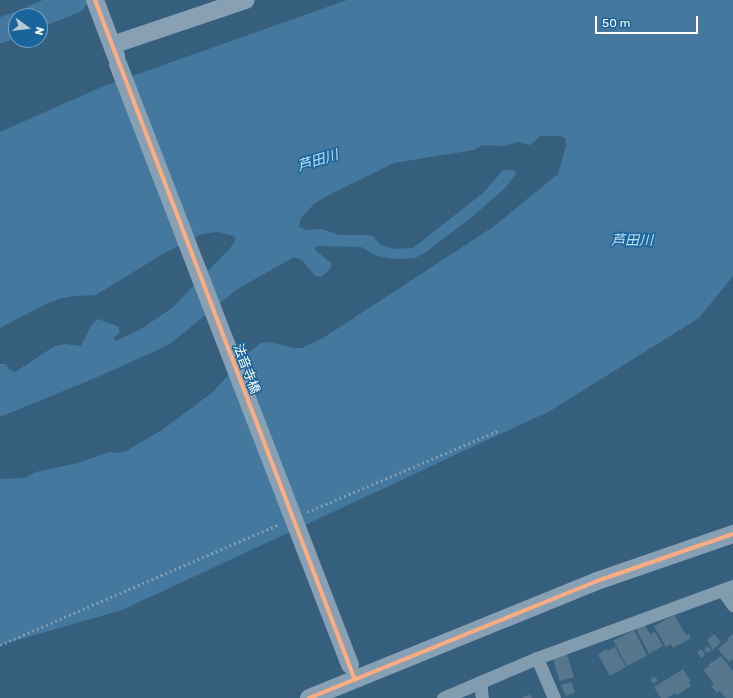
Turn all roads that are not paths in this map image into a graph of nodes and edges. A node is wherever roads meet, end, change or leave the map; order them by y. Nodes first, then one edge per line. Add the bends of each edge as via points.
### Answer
1 (95, 0) edge
2 (246, 0) edge
3 (111, 40) junction
4 (733, 534) edge
5 (728, 588) edge
6 (733, 605) edge
7 (537, 658) junction
8 (352, 672) junction
9 (480, 682) junction
10 (309, 698) edge
11 (443, 698) edge
12 (482, 698) edge
13 (554, 698) edge

1 - 3 street, 法音寺橋
2 - 3 street
3 - 8 street, 法音寺橋, bridge via 118,64
4 - 8 street via 597,581
5 - 6 street
5 - 7 street
7 - 9 street
7 - 13 street
8 - 10 street
9 - 11 street
9 - 12 street

